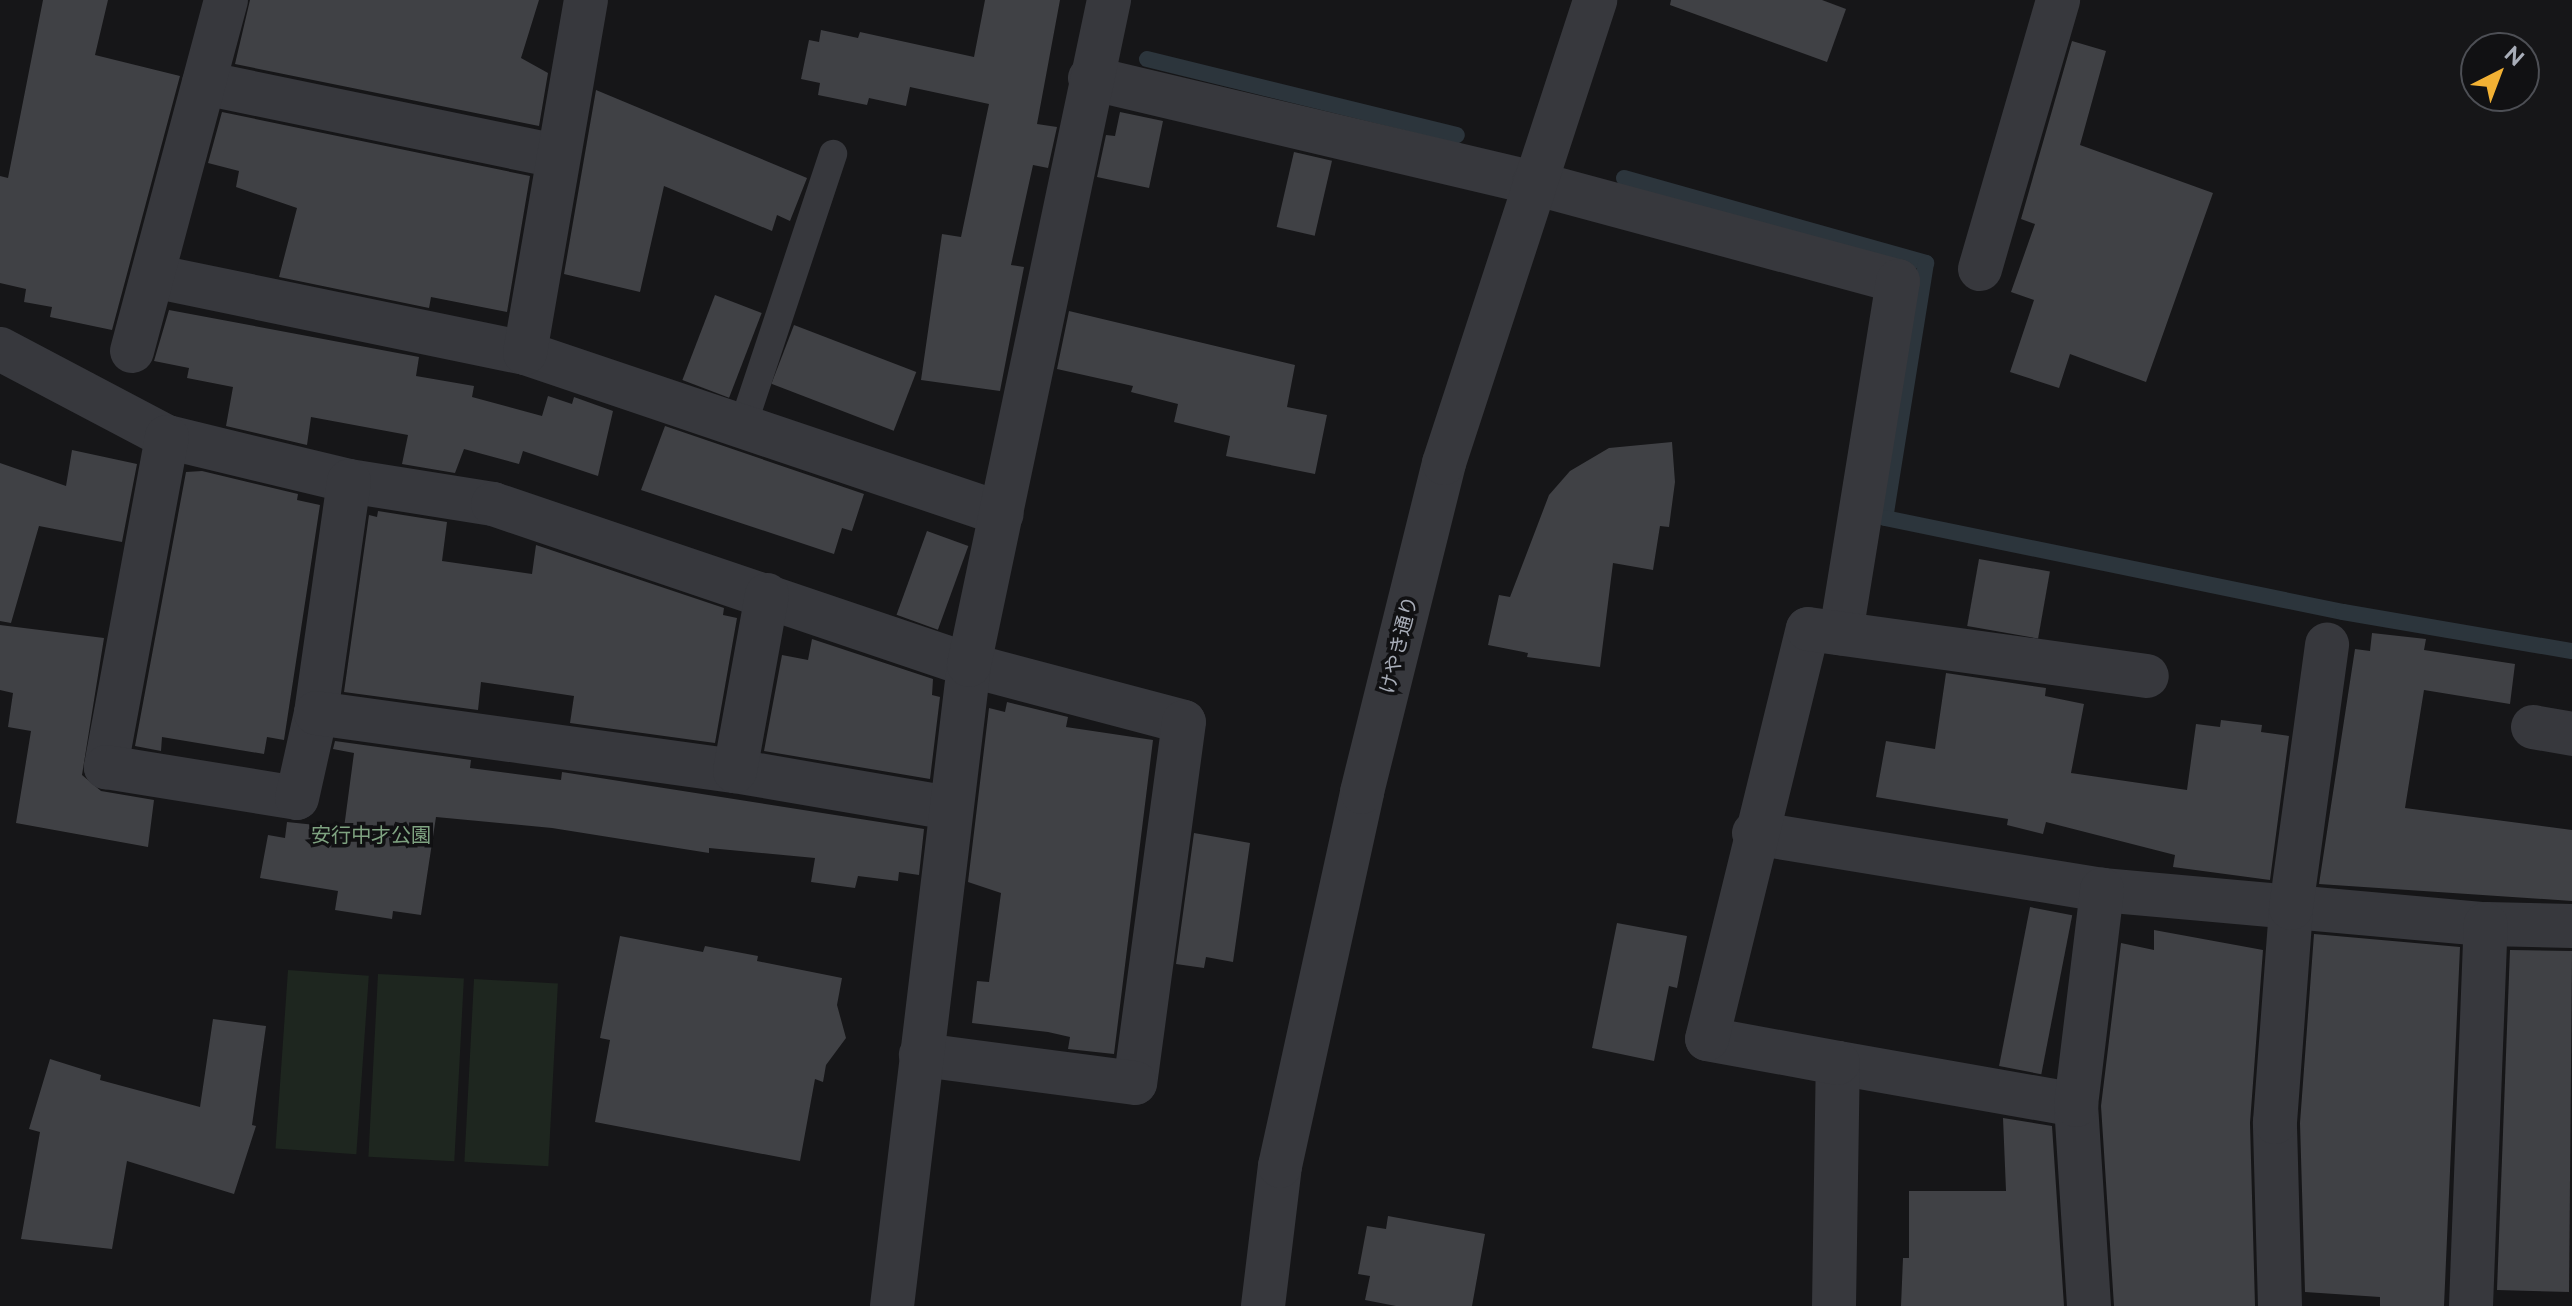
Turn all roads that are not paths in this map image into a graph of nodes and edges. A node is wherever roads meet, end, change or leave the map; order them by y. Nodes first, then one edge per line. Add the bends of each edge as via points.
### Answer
1 (226, 0) edge
2 (586, 0) edge
3 (1109, 0) edge
4 (1595, 0) edge
5 (2058, 0) edge
6 (1090, 78) junction
7 (204, 83) junction
8 (833, 154) dead end
9 (558, 156) junction
10 (1534, 183) junction
11 (1980, 269) dead end
12 (153, 276) junction
13 (0, 349) edge
14 (132, 351) dead end
15 (525, 353) junction
16 (742, 428) junction
17 (167, 437) junction
18 (349, 481) junction
19 (1002, 514) junction
20 (767, 595) junction
21 (1841, 633) junction
22 (2327, 644) dead end
23 (969, 665) junction
24 (2147, 676) dead end
25 (316, 713) junction
26 (735, 771) junction
27 (949, 808) junction
28 (1754, 833) junction
29 (2102, 890) junction
30 (2291, 908) junction
31 (2486, 924) junction
32 (2572, 926) edge
33 (921, 1055) junction
34 (1838, 1063) junction
35 (2076, 1105) junction
36 (892, 1306) edge
37 (1263, 1306) edge
38 (1834, 1306) edge
39 (2089, 1306) edge
40 (2280, 1306) edge
41 (2471, 1306) edge

1 - 7 street
2 - 9 street
3 - 6 street
4 - 10 street, けやき通り
5 - 11 street
6 - 10 street
6 - 19 street
7 - 9 street
7 - 12 street
8 - 16 lane
9 - 15 street
10 - 21 street via 1898,281
10 - 37 street, けやき通り via 1444,463 1362,792 1280,1166
12 - 14 street
12 - 15 street
13 - 17 street
15 - 16 street
16 - 19 street
17 - 18 street
17 - 25 street via 106,767 297,798
18 - 20 street via 493,504
18 - 25 street
19 - 23 street
20 - 23 street
20 - 26 street
21 - 24 street
21 - 28 street via 1808,629
22 - 30 street
23 - 27 street
23 - 33 street via 1184,722 1135,1083
25 - 26 street
26 - 27 street
27 - 33 street
28 - 29 street
28 - 34 street via 1707,1039
29 - 30 street
29 - 35 street
30 - 31 street
30 - 40 street via 2275,1122
31 - 32 street
31 - 41 street
33 - 36 street
34 - 35 street
34 - 38 street
35 - 39 street

